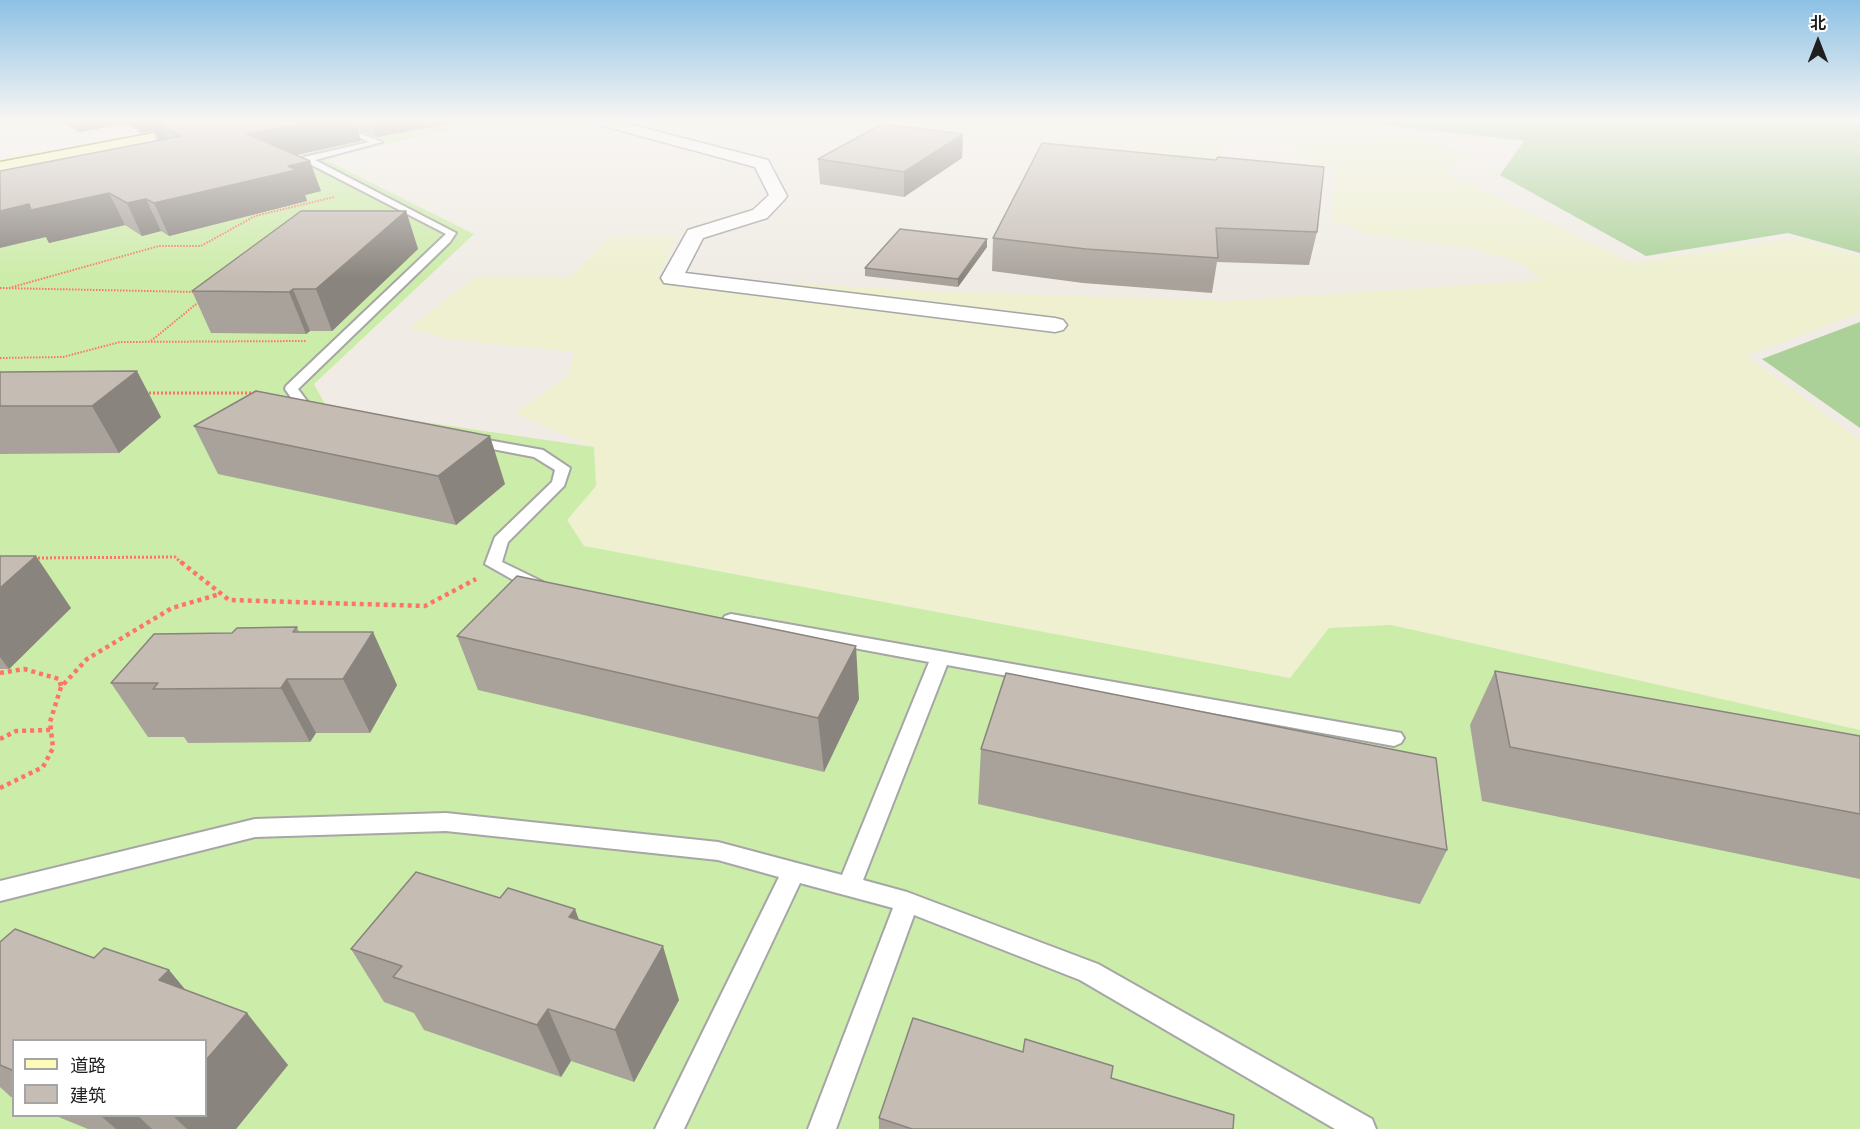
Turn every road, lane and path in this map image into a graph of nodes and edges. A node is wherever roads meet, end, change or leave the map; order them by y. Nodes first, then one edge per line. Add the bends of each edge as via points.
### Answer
1 (336, 174) edge
2 (767, 174) edge
3 (366, 189) junction
4 (0, 288) edge
5 (9, 288) junction
6 (199, 292) edge
7 (202, 300) dead end
8 (1055, 325) dead end
9 (342, 340) junction
10 (150, 342) junction
11 (0, 357) edge
12 (141, 393) dead end
13 (294, 393) junction
14 (331, 416) edge
15 (457, 439) edge
16 (23, 558) edge
17 (501, 568) junction
18 (557, 590) edge
19 (221, 594) junction
20 (719, 618) edge
21 (940, 658) junction
22 (0, 673) edge
23 (61, 687) junction
24 (50, 730) junction
25 (1394, 738) dead end
26 (0, 739) edge
27 (0, 788) edge
28 (794, 871) junction
29 (849, 886) junction
30 (0, 891) edge
31 (907, 902) junction
32 (669, 1129) edge
33 (822, 1129) edge
34 (1362, 1129) edge

1 - 3 lane
2 - 8 street via 778,196 760,214 695,234 672,278
3 - 5 path via 255,216 201,246 159,246
3 - 9 lane via 451,233
4 - 5 path
5 - 6 path
7 - 10 path
9 - 10 path
9 - 13 lane via 291,389
10 - 11 path via 120,342 63,357
12 - 13 path
13 - 14 lane via 308,412
15 - 17 lane via 538,453 563,468 559,483 501,540 493,564
16 - 19 path via 175,557
17 - 18 lane via 534,586
17 - 19 path via 425,606 230,600
19 - 23 path via 172,608 87,659
20 - 21 lane
21 - 25 lane
21 - 29 lane
22 - 23 path via 24,669 59,679
23 - 24 path
24 - 26 path via 16,731
24 - 27 path via 53,748 43,767
28 - 29 lane
28 - 30 lane via 718,851 446,822 255,828
28 - 32 lane
29 - 31 lane
31 - 33 lane
31 - 34 lane via 1089,972

